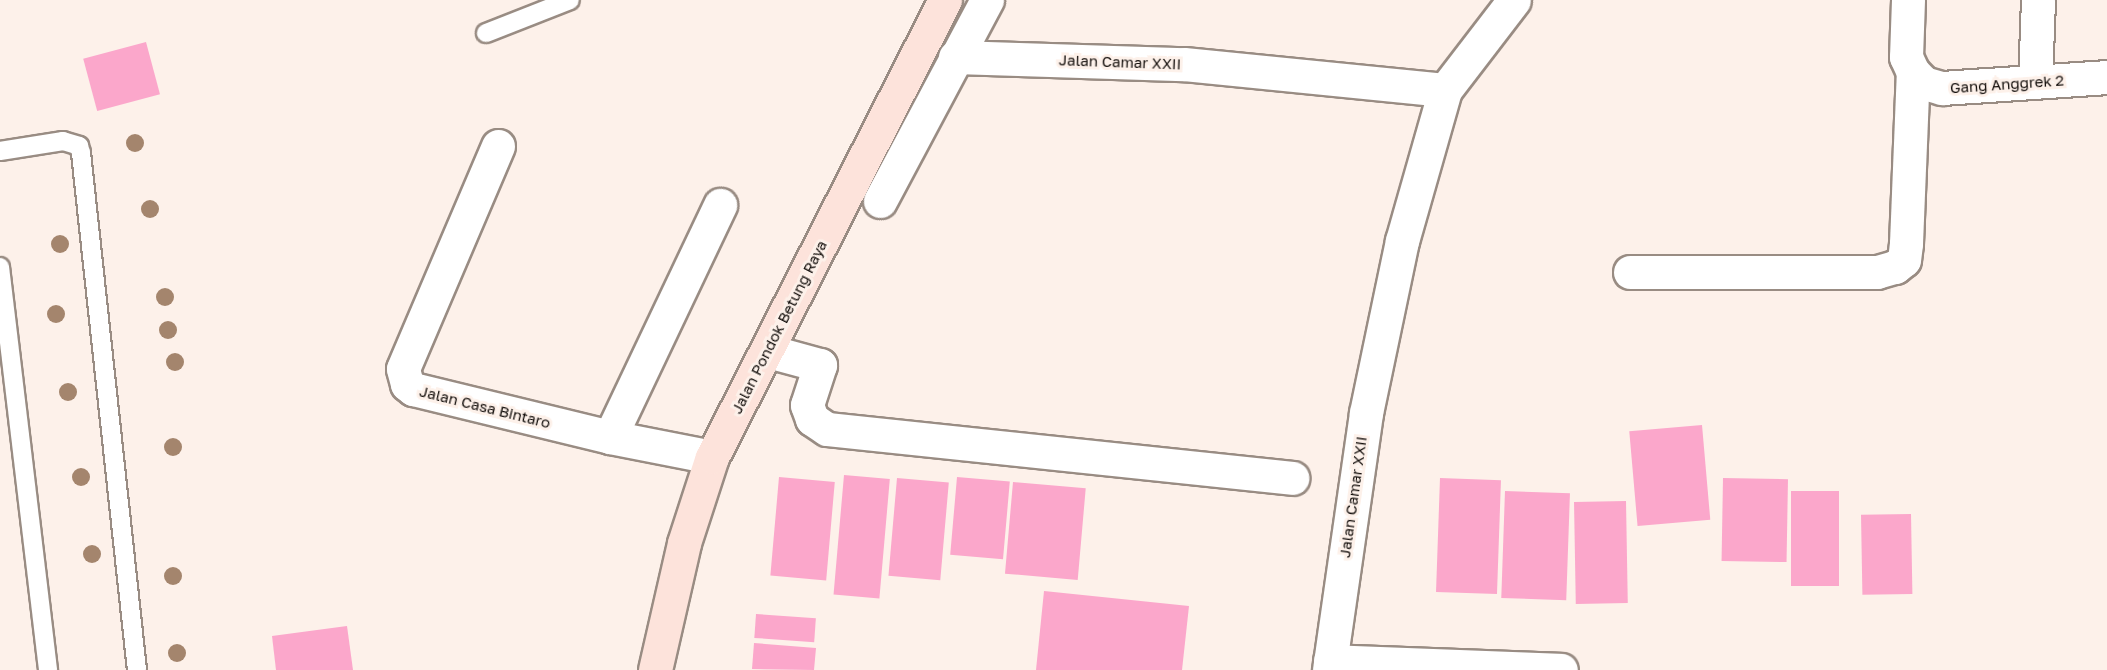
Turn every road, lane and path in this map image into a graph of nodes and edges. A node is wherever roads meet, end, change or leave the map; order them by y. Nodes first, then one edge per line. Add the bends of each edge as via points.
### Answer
1 (570, 0) edge
2 (945, 0) edge
3 (987, 0) edge
4 (1514, 0) edge
5 (1908, 0) edge
6 (2038, 0) edge
7 (486, 33) dead end
8 (955, 57) junction
9 (1913, 72) junction
10 (2107, 77) edge
11 (2035, 82) junction
12 (1445, 90) junction
13 (498, 146) dead end
14 (0, 151) edge
15 (880, 201) dead end
16 (720, 205) dead end
17 (0, 267) edge
18 (1630, 272) dead end
19 (768, 351) junction
20 (610, 437) junction
21 (712, 457) junction
22 (1292, 478) dead end
23 (1330, 666) edge
24 (48, 670) edge
25 (137, 670) edge
26 (656, 670) edge
27 (1561, 670) edge

1 - 7 lane
2 - 19 main road, Jalan Pondok Betung Raya
3 - 8 street
4 - 12 street, Jalan Camar XXII
5 - 9 street via 1906,51
6 - 11 street
8 - 12 street, Jalan Camar XXII via 1184,64
8 - 15 street
9 - 11 street, Gang Anggrek 2 via 1924,83 1942,88
9 - 18 street via 1906,243 1904,260 1895,267 1877,272
10 - 11 street, Gang Anggrek 2
12 - 23 street, Jalan Camar XXII via 1402,241 1366,413
13 - 20 street, Jalan Casa Bintaro via 403,369 403,377 413,389
14 - 25 lane via 63,141 78,146 81,153
16 - 20 street
17 - 24 lane
19 - 21 main road, Jalan Pondok Betung Raya
19 - 22 street via 820,366 807,405 812,419 827,429
20 - 21 street, Jalan Casa Bintaro
21 - 26 main road, Jalan Pondok Betung Raya via 684,543
23 - 27 street, Jalan Camar XXII

